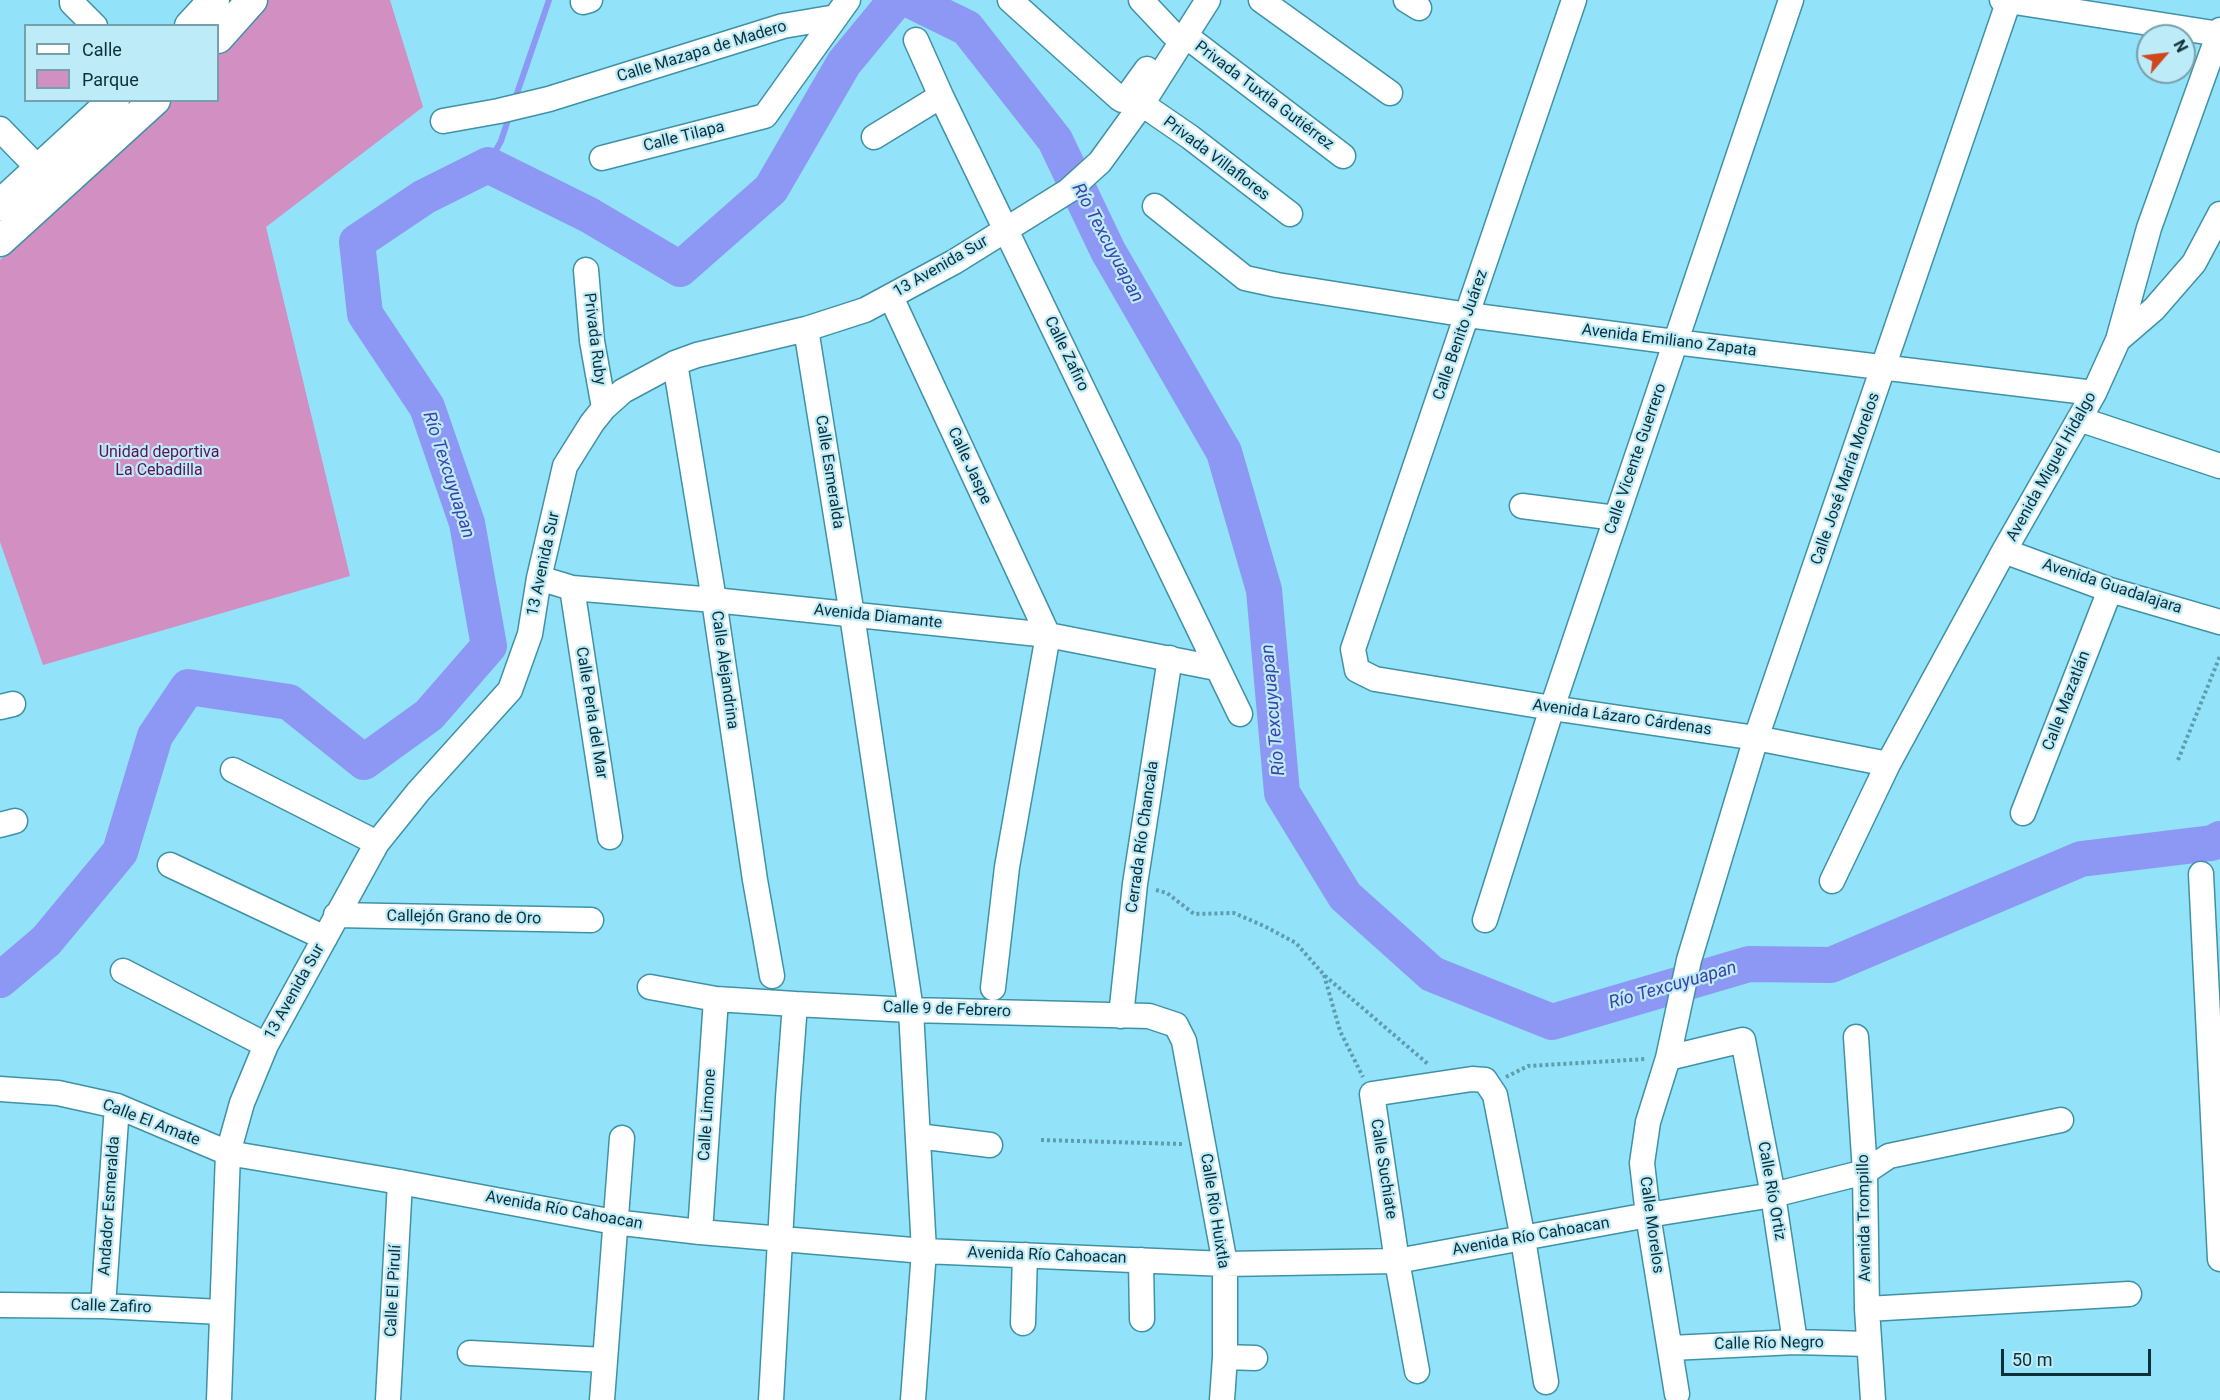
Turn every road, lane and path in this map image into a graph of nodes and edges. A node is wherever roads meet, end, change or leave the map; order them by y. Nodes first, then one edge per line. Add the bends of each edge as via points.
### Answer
1 (72, 0) edge
2 (214, 0) edge
3 (252, 0) edge
4 (1011, 0) edge
5 (1141, 0) edge
6 (1208, 0) edge
7 (1261, 0) edge
8 (1574, 0) edge
9 (1791, 0) edge
10 (2006, 0) edge
11 (842, 8) edge
12 (93, 24) edge
13 (192, 24) edge
14 (2219, 32) edge
15 (1180, 35) junction
16 (219, 37) edge
17 (916, 40) dead end
18 (1390, 93) dead end
19 (940, 96) junction
20 (112, 102) edge
21 (153, 102) edge
22 (1132, 102) junction
23 (443, 121) dead end
24 (0, 129) edge
25 (874, 137) dead end
26 (1343, 156) dead end
27 (602, 158) dead end
28 (39, 169) junction
29 (0, 205) edge
30 (1155, 206) dead end
31 (1290, 214) dead end
32 (2220, 214) edge
33 (1006, 229) junction
34 (0, 242) edge
35 (585, 270) dead end
36 (891, 297) junction
37 (1468, 315) junction
38 (806, 329) junction
39 (2118, 340) junction
40 (1675, 342) junction
41 (675, 363) junction
42 (1884, 369) junction
43 (2094, 393) junction
44 (604, 408) junction
45 (2079, 419) junction
46 (2218, 458) edge
47 (1522, 506) dead end
48 (1616, 518) junction
49 (2004, 551) junction
50 (539, 578) junction
51 (572, 588) junction
52 (2110, 590) junction
53 (714, 600) junction
54 (852, 615) junction
55 (2220, 622) edge
56 (1048, 635) junction
57 (2220, 656) edge
58 (1170, 658) junction
59 (1216, 668) junction
60 (1357, 670) joint
61 (1552, 708) junction
62 (1239, 714) dead end
63 (1756, 738) junction
64 (2178, 760) dead end
65 (1888, 764) junction
66 (234, 770) dead end
67 (2023, 813) dead end
68 (610, 837) dead end
69 (376, 843) junction
70 (170, 865) dead end
71 (2200, 874) dead end
72 (1833, 881) dead end
73 (1135, 884) junction
74 (336, 915) junction
75 (591, 920) dead end
76 (1485, 920) dead end
77 (325, 938) junction
78 (1689, 960) joint
79 (123, 972) dead end
80 (1324, 975) junction
81 (772, 976) dead end
82 (650, 987) dead end
83 (993, 988) dead end
84 (716, 999) junction
85 (795, 1004) junction
86 (911, 1010) junction
87 (1121, 1016) junction
88 (1176, 1025) joint
89 (1856, 1037) dead end
90 (266, 1045) junction
91 (1668, 1058) junction
92 (1485, 1080) junction
93 (1449, 1082) junction
94 (0, 1089) edge
95 (1372, 1094) junction
96 (0, 1102) edge
97 (117, 1106) junction
98 (2061, 1120) dead end
99 (918, 1136) junction
100 (622, 1138) dead end
101 (1041, 1140) dead end
102 (990, 1145) dead end
103 (1203, 1145) junction
104 (228, 1153) junction
105 (1865, 1172) junction
106 (400, 1182) junction
107 (1773, 1195) junction
108 (1648, 1215) junction
109 (614, 1222) junction
110 (700, 1232) junction
111 (780, 1239) junction
112 (1523, 1239) junction
113 (924, 1251) junction
114 (1025, 1255) junction
115 (2220, 1259) edge
116 (1141, 1260) junction
117 (1397, 1261) junction
118 (1225, 1264) junction
119 (2129, 1294) dead end
120 (0, 1305) edge
121 (103, 1306) junction
122 (1867, 1309) junction
123 (221, 1312) junction
124 (1142, 1319) dead end
125 (1023, 1323) dead end
126 (1795, 1342) junction
127 (1868, 1344) junction
128 (1671, 1348) junction
129 (470, 1353) dead end
130 (1225, 1357) junction
131 (1255, 1358) dead end
132 (605, 1360) junction
133 (1417, 1371) dead end
134 (1546, 1382) dead end
135 (1677, 1394) dead end
136 (224, 1400) edge
137 (388, 1400) edge
138 (602, 1400) edge
139 (771, 1400) edge
140 (913, 1400) edge
141 (1221, 1400) edge
142 (1873, 1400) edge

1 - 12 street
2 - 13 main road
3 - 16 main road
4 - 22 street
5 - 15 street, Privada Tuxtla Gutiérrez
6 - 15 street, 13 Avenida Sur
7 - 18 street
8 - 37 street, Calle Benito Juárez
9 - 40 street, Calle Vicente Guerrero
10 - 14 street
10 - 42 street, Calle José María Morelos
11 - 23 street, Calle Mazapa de Madero via 549,99
11 - 27 street, Calle Tilapa via 765,116
14 - 39 street, Avenida Miguel Hidalgo via 2149,228
15 - 22 street, 13 Avenida Sur
15 - 26 street, Privada Tuxtla Gutiérrez
17 - 19 street, Calle Zafiro
19 - 25 street
19 - 33 street, Calle Zafiro
20 - 28 main road
21 - 34 main road
22 - 31 street, Privada Villaflores via 1190,137
22 - 33 street, 13 Avenida Sur via 1100,162 1068,190
24 - 28 street
28 - 29 main road
30 - 37 street, Avenida Emiliano Zapata via 1245,278
32 - 39 street via 2194,263 2154,309
33 - 36 street, 13 Avenida Sur
33 - 59 street, Calle Zafiro
35 - 44 street, Privada Ruby
36 - 38 street, 13 Avenida Sur
36 - 56 street, Calle Jaspe
37 - 40 street, Avenida Emiliano Zapata
37 - 60 street, Calle Benito Juárez via 1353,649
38 - 41 street, 13 Avenida Sur
38 - 54 street, Calle Esmeralda
39 - 43 street, Avenida Miguel Hidalgo
40 - 42 street, Avenida Emiliano Zapata
40 - 48 street, Calle Vicente Guerrero
41 - 44 street, 13 Avenida Sur via 623,391
41 - 53 street, Calle Alejandrina
42 - 43 street, Avenida Emiliano Zapata
42 - 63 street, Calle José María Morelos
43 - 45 street, Avenida Miguel Hidalgo
44 - 50 street, 13 Avenida Sur via 565,466
45 - 46 street
45 - 49 street, Avenida Miguel Hidalgo
47 - 48 street
48 - 61 street, Calle Vicente Guerrero
49 - 52 street, Avenida Guadalajara
49 - 65 street, Avenida Miguel Hidalgo
50 - 51 street, Avenida Diamante
50 - 69 street, 13 Avenida Sur via 530,634 510,690
51 - 53 street, Avenida Diamante
51 - 68 street, Calle Perla del Mar
52 - 55 street, Avenida Guadalajara
52 - 67 street, Calle Mazatlán
53 - 54 street, Avenida Diamante
53 - 81 street, Calle Alejandrina
54 - 56 street, Avenida Diamante
54 - 86 street, Calle Esmeralda
56 - 58 street, Avenida Diamante
56 - 83 street via 1006,867
57 - 64 path
58 - 59 street, Avenida Diamante
58 - 73 street, Cerrada Río Chancala
59 - 62 street, Calle Zafiro
60 - 61 street, Avenida Lázaro Cárdenas via 1376,679
61 - 63 street, Avenida Lázaro Cárdenas
61 - 76 street, Calle Vicente Guerrero
63 - 65 street, Avenida Lázaro Cárdenas
63 - 78 street, Calle José María Morelos
65 - 72 street, Avenida Miguel Hidalgo
66 - 69 street
69 - 74 street, 13 Avenida Sur
70 - 77 street
71 - 115 street
73 - 80 path via 1167,893 1194,914 1234,913 1264,926 1296,943
73 - 87 street, Cerrada Río Chancala
74 - 75 street, Callejón Grano de Oro
74 - 77 street, 13 Avenida Sur
77 - 90 street, 13 Avenida Sur
78 - 91 street, Calle Morelos
79 - 90 street
80 - 93 path
80 - 95 path via 1340,1031
82 - 84 street, Calle 9 de Febrero
84 - 85 street, Calle 9 de Febrero
84 - 110 street, Calle Limone
85 - 86 street, Calle 9 de Febrero
85 - 111 street
86 - 87 street, Calle 9 de Febrero
86 - 99 street, Calle Esmeralda
87 - 88 street, Calle 9 de Febrero via 1149,1016
88 - 103 street, Calle Río Huixtla via 1184,1041
89 - 105 street, Avenida Trompillo
90 - 104 street, 13 Avenida Sur via 242,1103
91 - 92 path via 1528,1066 1502,1080
91 - 107 street, Calle Río Ortiz via 1743,1040
91 - 108 street, Calle Morelos via 1648,1122 1642,1163
92 - 93 street
92 - 112 street via 1496,1095
93 - 95 street
94 - 96 street
94 - 97 street, Calle El Amate via 58,1093
95 - 117 street, Calle Suchiate
97 - 104 street, Calle El Amate
97 - 121 street, Andador Esmeralda
98 - 105 street, Avenida Río Cahoacan via 1889,1156
99 - 102 street
99 - 113 street, Calle Esmeralda
100 - 109 street
101 - 103 path
103 - 118 street, Calle Río Huixtla
104 - 106 street, Avenida Río Cahoacan
104 - 123 street, 13 Avenida Sur
105 - 107 street, Avenida Río Cahoacan
105 - 122 street, Avenida Trompillo
106 - 109 street, Avenida Río Cahoacan
106 - 137 street, Calle El Pirulí
107 - 108 street, Avenida Río Cahoacan
107 - 126 street, Calle Río Ortiz
108 - 112 street, Avenida Río Cahoacan
108 - 128 street, Calle Morelos
109 - 110 street, Avenida Río Cahoacan
109 - 132 street
110 - 111 street, Avenida Río Cahoacan
111 - 113 street, Avenida Río Cahoacan
111 - 139 street
112 - 117 street, Avenida Río Cahoacan
112 - 134 street
113 - 114 street, Avenida Río Cahoacan
113 - 140 street, Calle Esmeralda
114 - 116 street, Avenida Río Cahoacan
114 - 125 street
116 - 118 street, Avenida Río Cahoacan
116 - 124 street
117 - 118 street, Avenida Río Cahoacan
117 - 133 street, Calle Suchiate
118 - 130 street, Calle Río Huixtla
119 - 122 street
120 - 121 street, Calle Zafiro
121 - 123 street, Calle Zafiro
122 - 127 street, Avenida Trompillo
123 - 136 street, 13 Avenida Sur
126 - 127 street, Calle Río Negro
126 - 128 street, Calle Río Negro
127 - 142 street, Avenida Trompillo
128 - 135 street, Calle Morelos
129 - 132 street
130 - 131 street
130 - 141 street, Calle Río Huixtla
132 - 138 street

